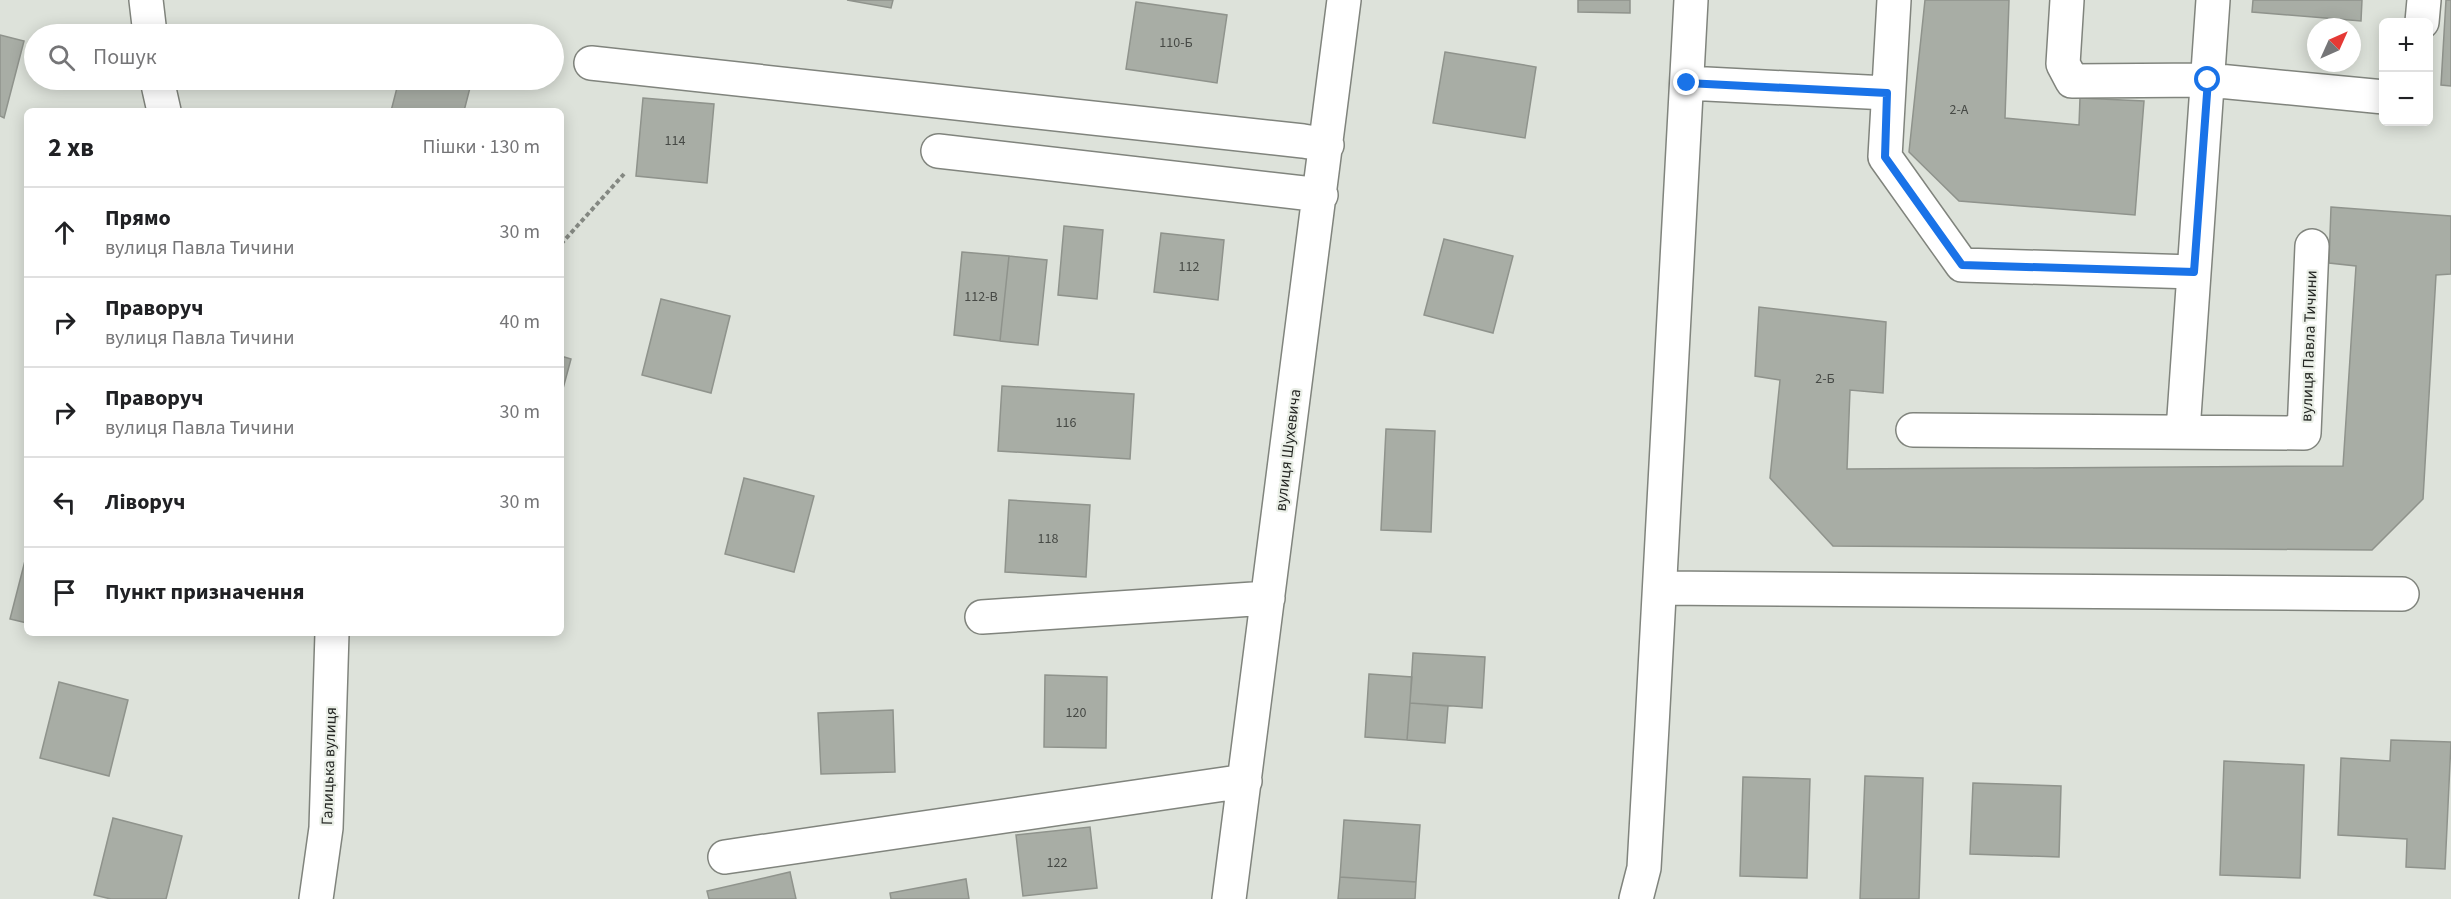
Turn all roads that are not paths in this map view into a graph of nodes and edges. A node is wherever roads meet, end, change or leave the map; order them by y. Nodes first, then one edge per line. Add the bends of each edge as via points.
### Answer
1 (146, 0) edge
2 (1344, 0) edge
3 (1691, 0) edge
4 (1894, 0) edge
5 (2067, 0) edge
6 (2214, 0) edge
7 (2424, 0) edge
8 (2422, 18) edge
9 (149, 24) edge
10 (591, 63) dead end
11 (2208, 80) junction
12 (1687, 83) junction
13 (159, 90) edge
14 (1887, 93) junction
15 (2379, 97) edge
16 (163, 108) edge
17 (1328, 146) junction
18 (938, 151) dead end
19 (1321, 195) junction
20 (2312, 246) dead end
21 (2194, 272) junction
22 (1912, 430) dead end
23 (2183, 431) junction
24 (1660, 588) junction
25 (2402, 594) dead end
26 (1268, 598) junction
27 (982, 617) dead end
28 (332, 636) edge
29 (1245, 781) junction
30 (725, 857) dead end
31 (316, 899) edge
32 (1229, 899) edge
33 (1636, 899) edge

1 - 9 street
2 - 17 street, вулиця Шухевича
3 - 12 street
4 - 14 street
5 - 11 street via 2063,64 2072,81
6 - 11 street
7 - 8 street
10 - 17 street
11 - 15 street
11 - 21 street
12 - 14 street
12 - 24 street
13 - 16 street
14 - 21 street via 1885,157 1962,265
17 - 19 street, вулиця Шухевича
18 - 19 street
19 - 26 street, вулиця Шухевича
20 - 23 street, вулиця Павла Тичини via 2304,433
21 - 23 street
22 - 23 street, вулиця Павла Тичини
24 - 25 street
24 - 33 street via 1644,868
26 - 27 street
26 - 29 street, вулиця Шухевича
28 - 31 street, Галицька вулиця via 326,828
29 - 30 street
29 - 32 street, вулиця Шухевича

